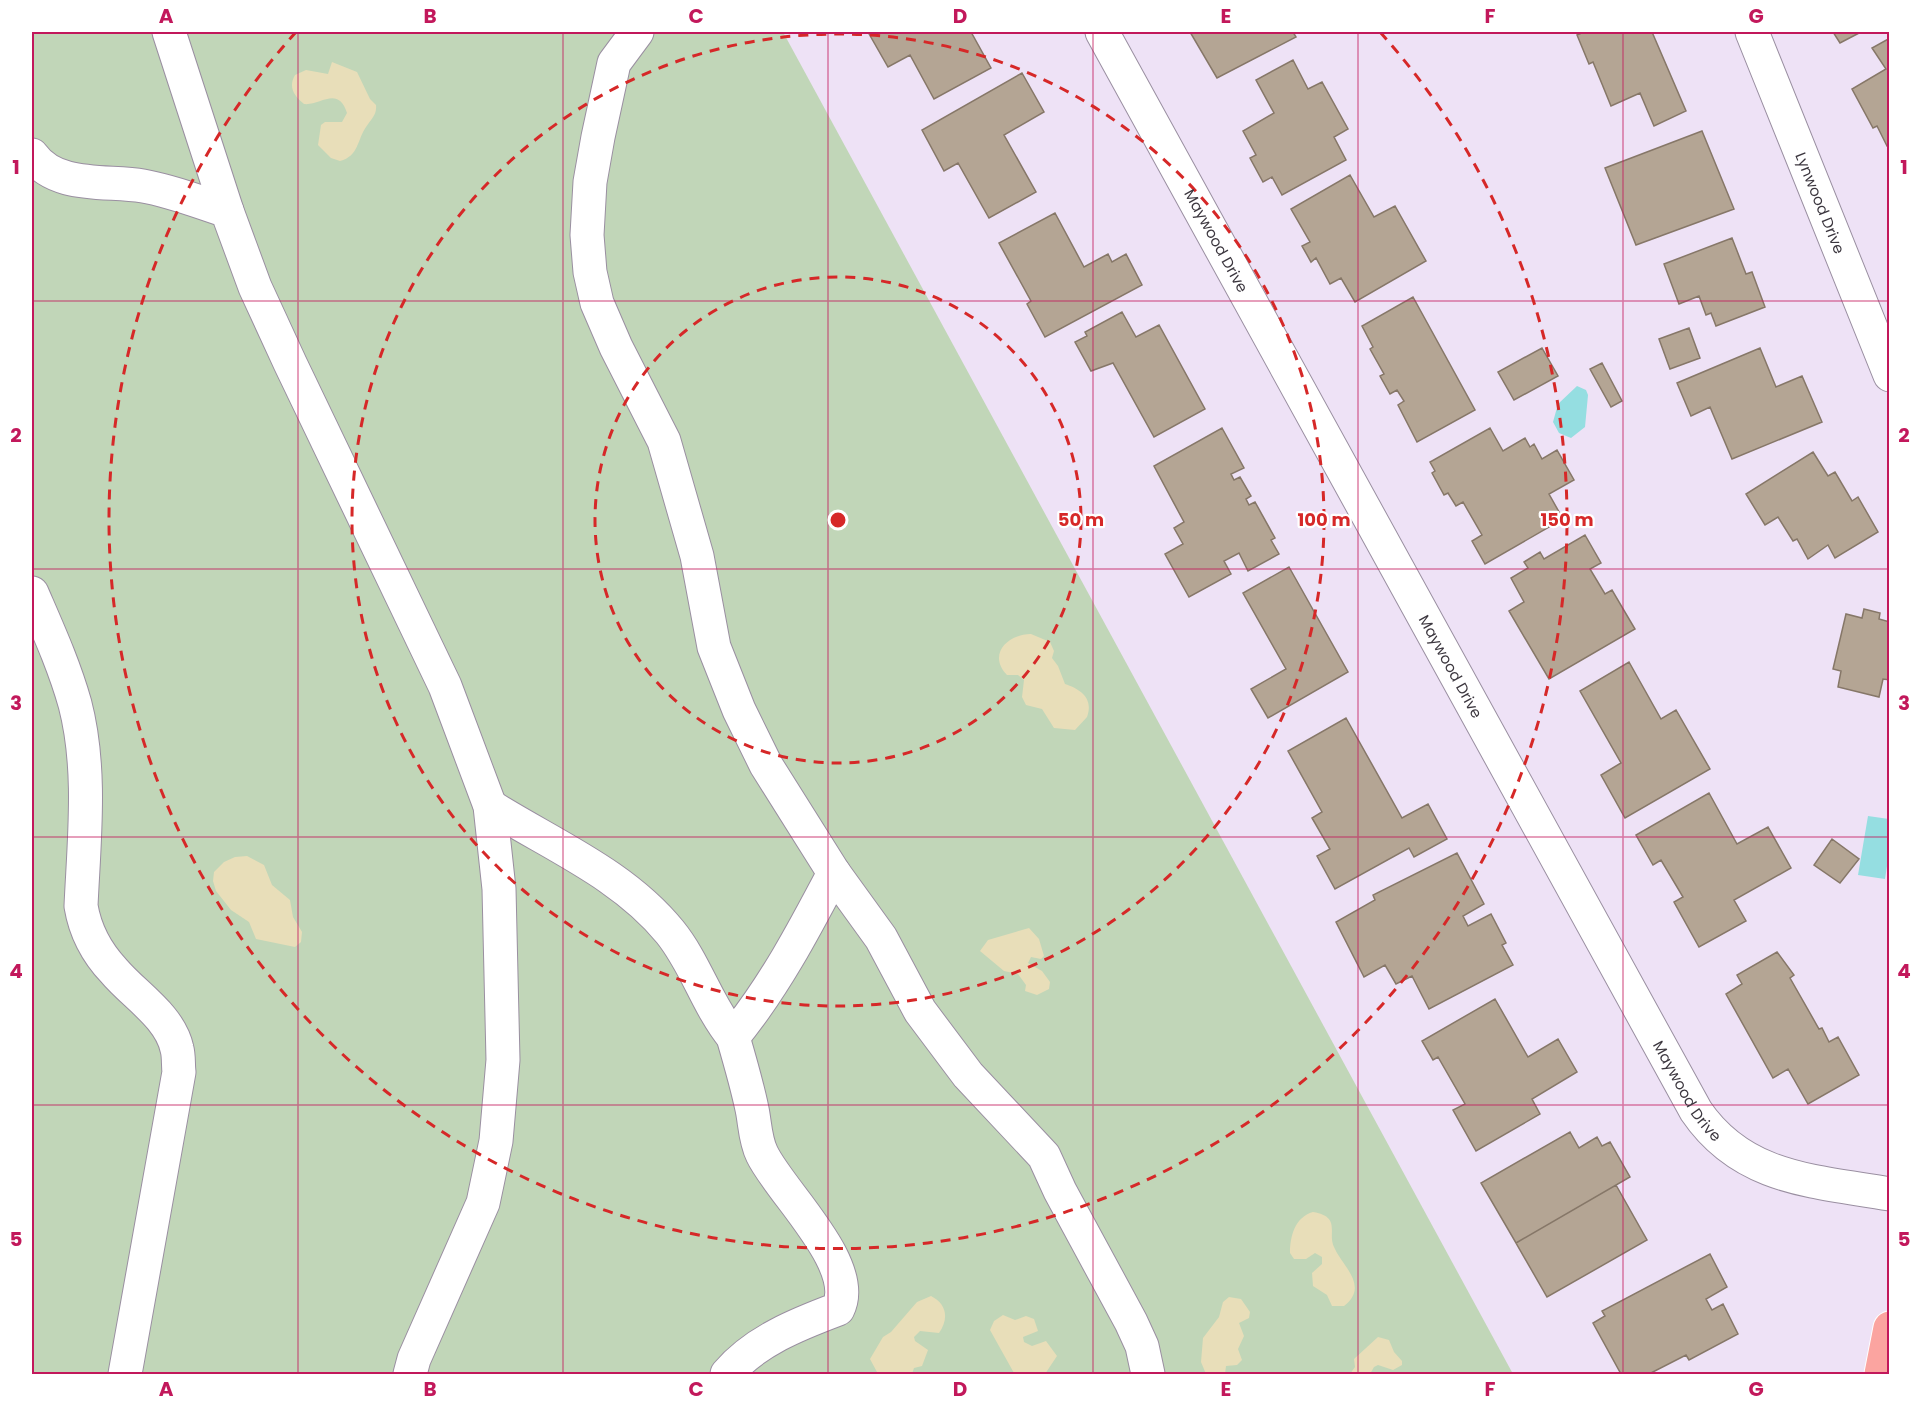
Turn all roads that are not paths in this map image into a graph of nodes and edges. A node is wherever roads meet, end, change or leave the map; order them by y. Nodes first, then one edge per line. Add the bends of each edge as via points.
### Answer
1 (169, 32) edge
2 (637, 32) edge
3 (1102, 32) edge
4 (1752, 32) edge
5 (32, 155) edge
6 (227, 211) junction
7 (1890, 375) edge
8 (32, 593) edge
9 (490, 806) junction
10 (834, 873) junction
11 (733, 1037) junction
12 (1890, 1194) edge
13 (1890, 1328) edge
14 (125, 1374) edge
15 (410, 1374) edge
16 (727, 1374) edge
17 (1148, 1374) edge
18 (1881, 1374) edge

1 - 6 street
2 - 10 street via 614,63 590,182 587,235 597,303 664,441 697,556 714,647 739,710 766,765
3 - 12 street, Maywood Drive via 1701,1118 1731,1150 1768,1170
4 - 7 street, Lynwood Drive
5 - 6 street via 52,173 71,179 142,186
6 - 9 street via 255,286 295,373 446,686
8 - 14 street via 61,660 78,718 85,766 81,906 84,920 112,970 163,1022 177,1048 179,1072
9 - 11 street via 587,863 648,910 687,954
9 - 15 street via 499,889 503,1060 496,1141 483,1203
10 - 11 street via 758,1007
10 - 17 street via 881,938 920,1011 968,1075 1044,1156 1131,1322
11 - 16 street via 760,1150 771,1172 812,1222 843,1289 838,1309 779,1333
13 - 18 main road

